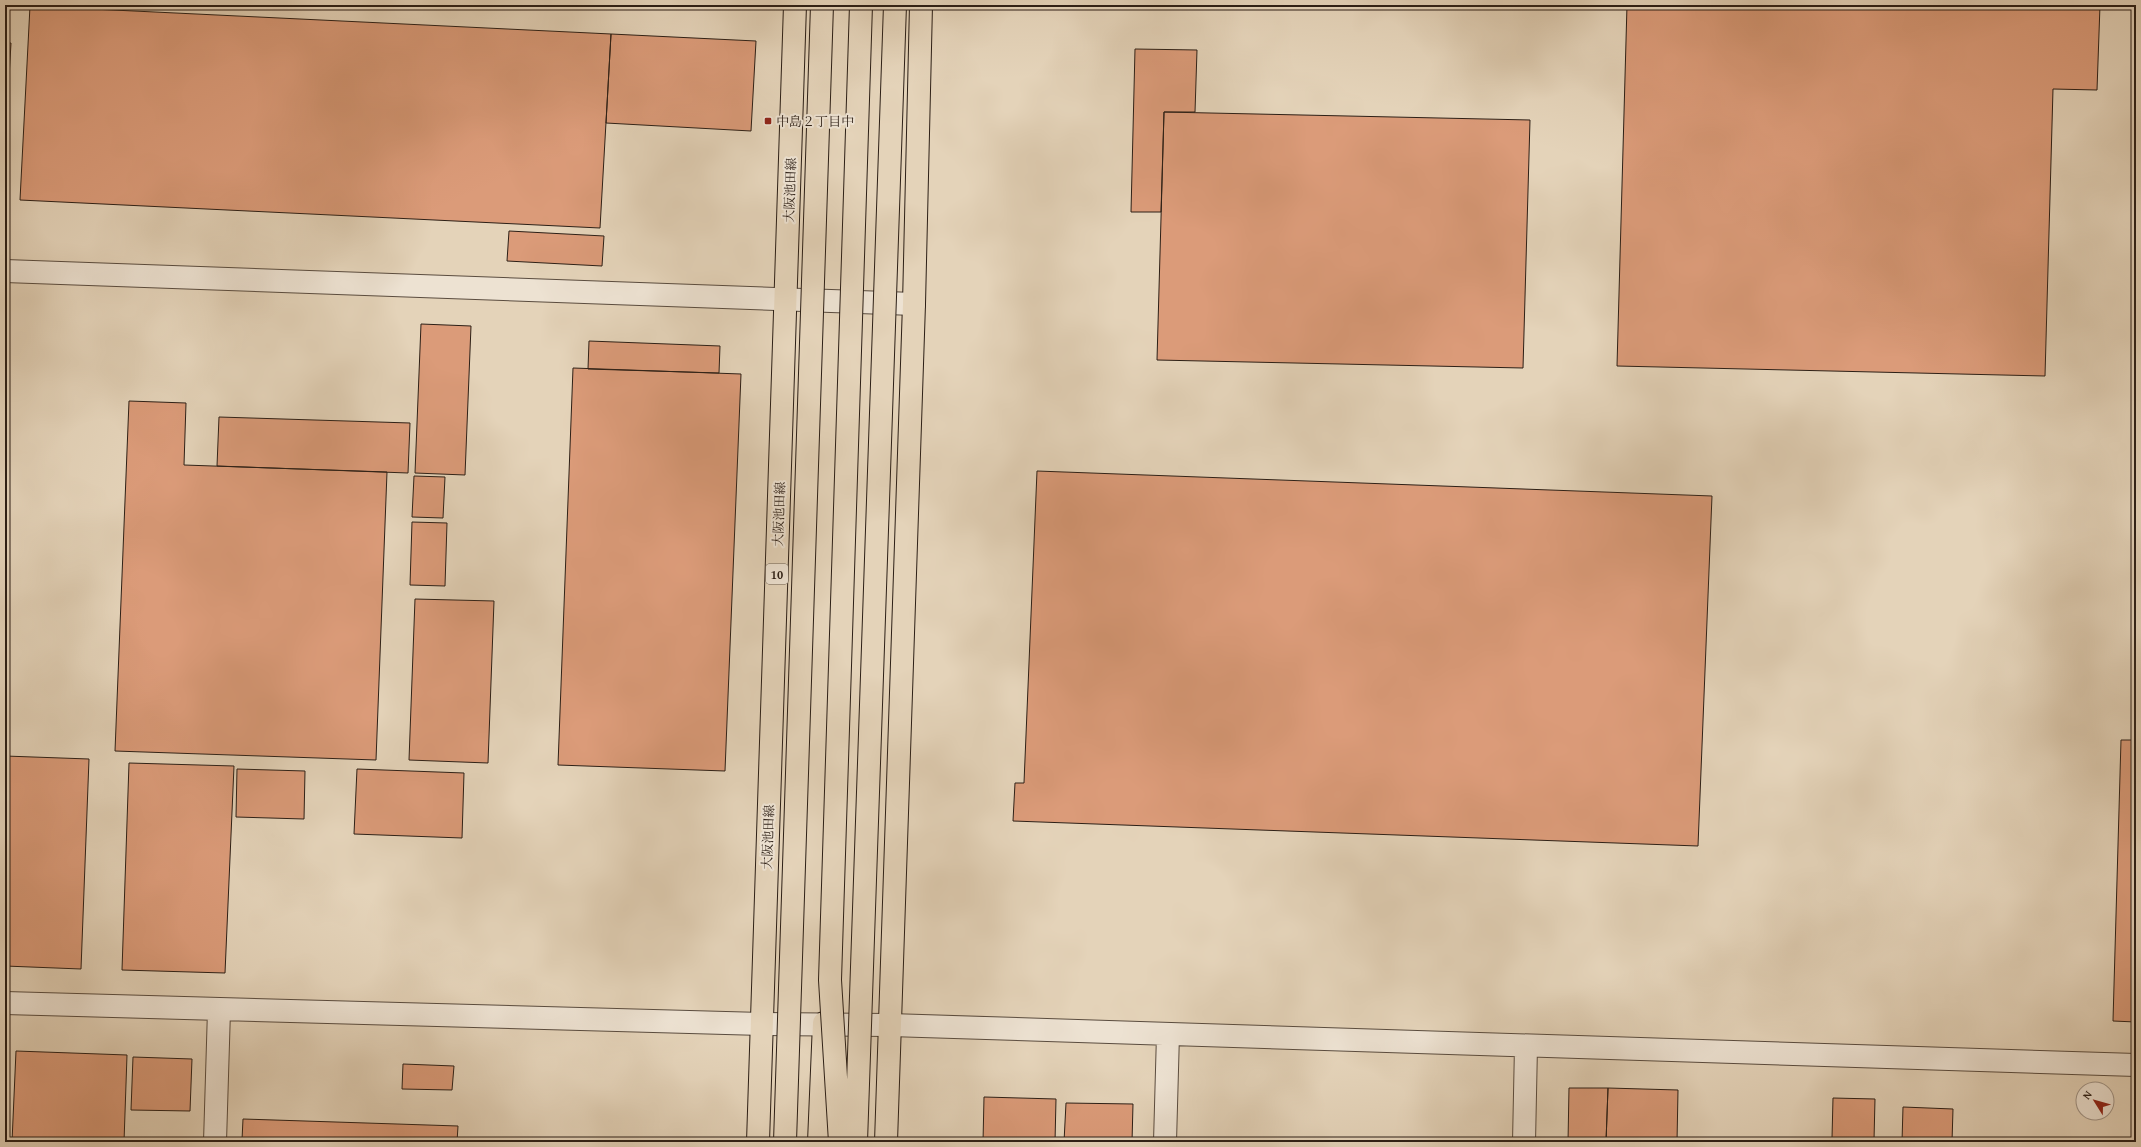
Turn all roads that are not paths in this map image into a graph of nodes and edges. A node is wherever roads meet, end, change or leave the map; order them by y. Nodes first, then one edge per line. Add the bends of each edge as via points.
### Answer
1 (795, 5) edge
2 (822, 5) edge
3 (861, 5) edge
4 (895, 5) edge
5 (920, 5) edge
6 (5, 271) edge
7 (786, 300) junction
8 (914, 304) junction
9 (5, 1003) edge
10 (219, 1010) junction
11 (824, 1023) junction
12 (762, 1024) junction
13 (890, 1025) junction
14 (1168, 1034) junction
15 (1526, 1046) junction
16 (2136, 1065) edge
17 (215, 1142) edge
18 (758, 1142) edge
19 (785, 1142) edge
20 (819, 1142) edge
21 (840, 1142) edge
22 (856, 1142) edge
23 (886, 1142) edge
24 (1165, 1142) edge
25 (1524, 1142) edge

1 - 7 main road, 大阪池田線 / 10
2 - 19 main road, bridge
3 - 21 main road, bridge via 830,980
4 - 22 main road, bridge
5 - 8 main road
6 - 7 street
7 - 8 street
7 - 12 main road, 大阪池田線 / 10
8 - 13 main road
9 - 10 street
10 - 12 street
10 - 17 street
11 - 12 street
11 - 13 street
11 - 20 main road
12 - 18 main road, 大阪池田線 / 10
13 - 14 street
13 - 23 main road
14 - 15 street
14 - 24 street
15 - 16 street
15 - 25 street

